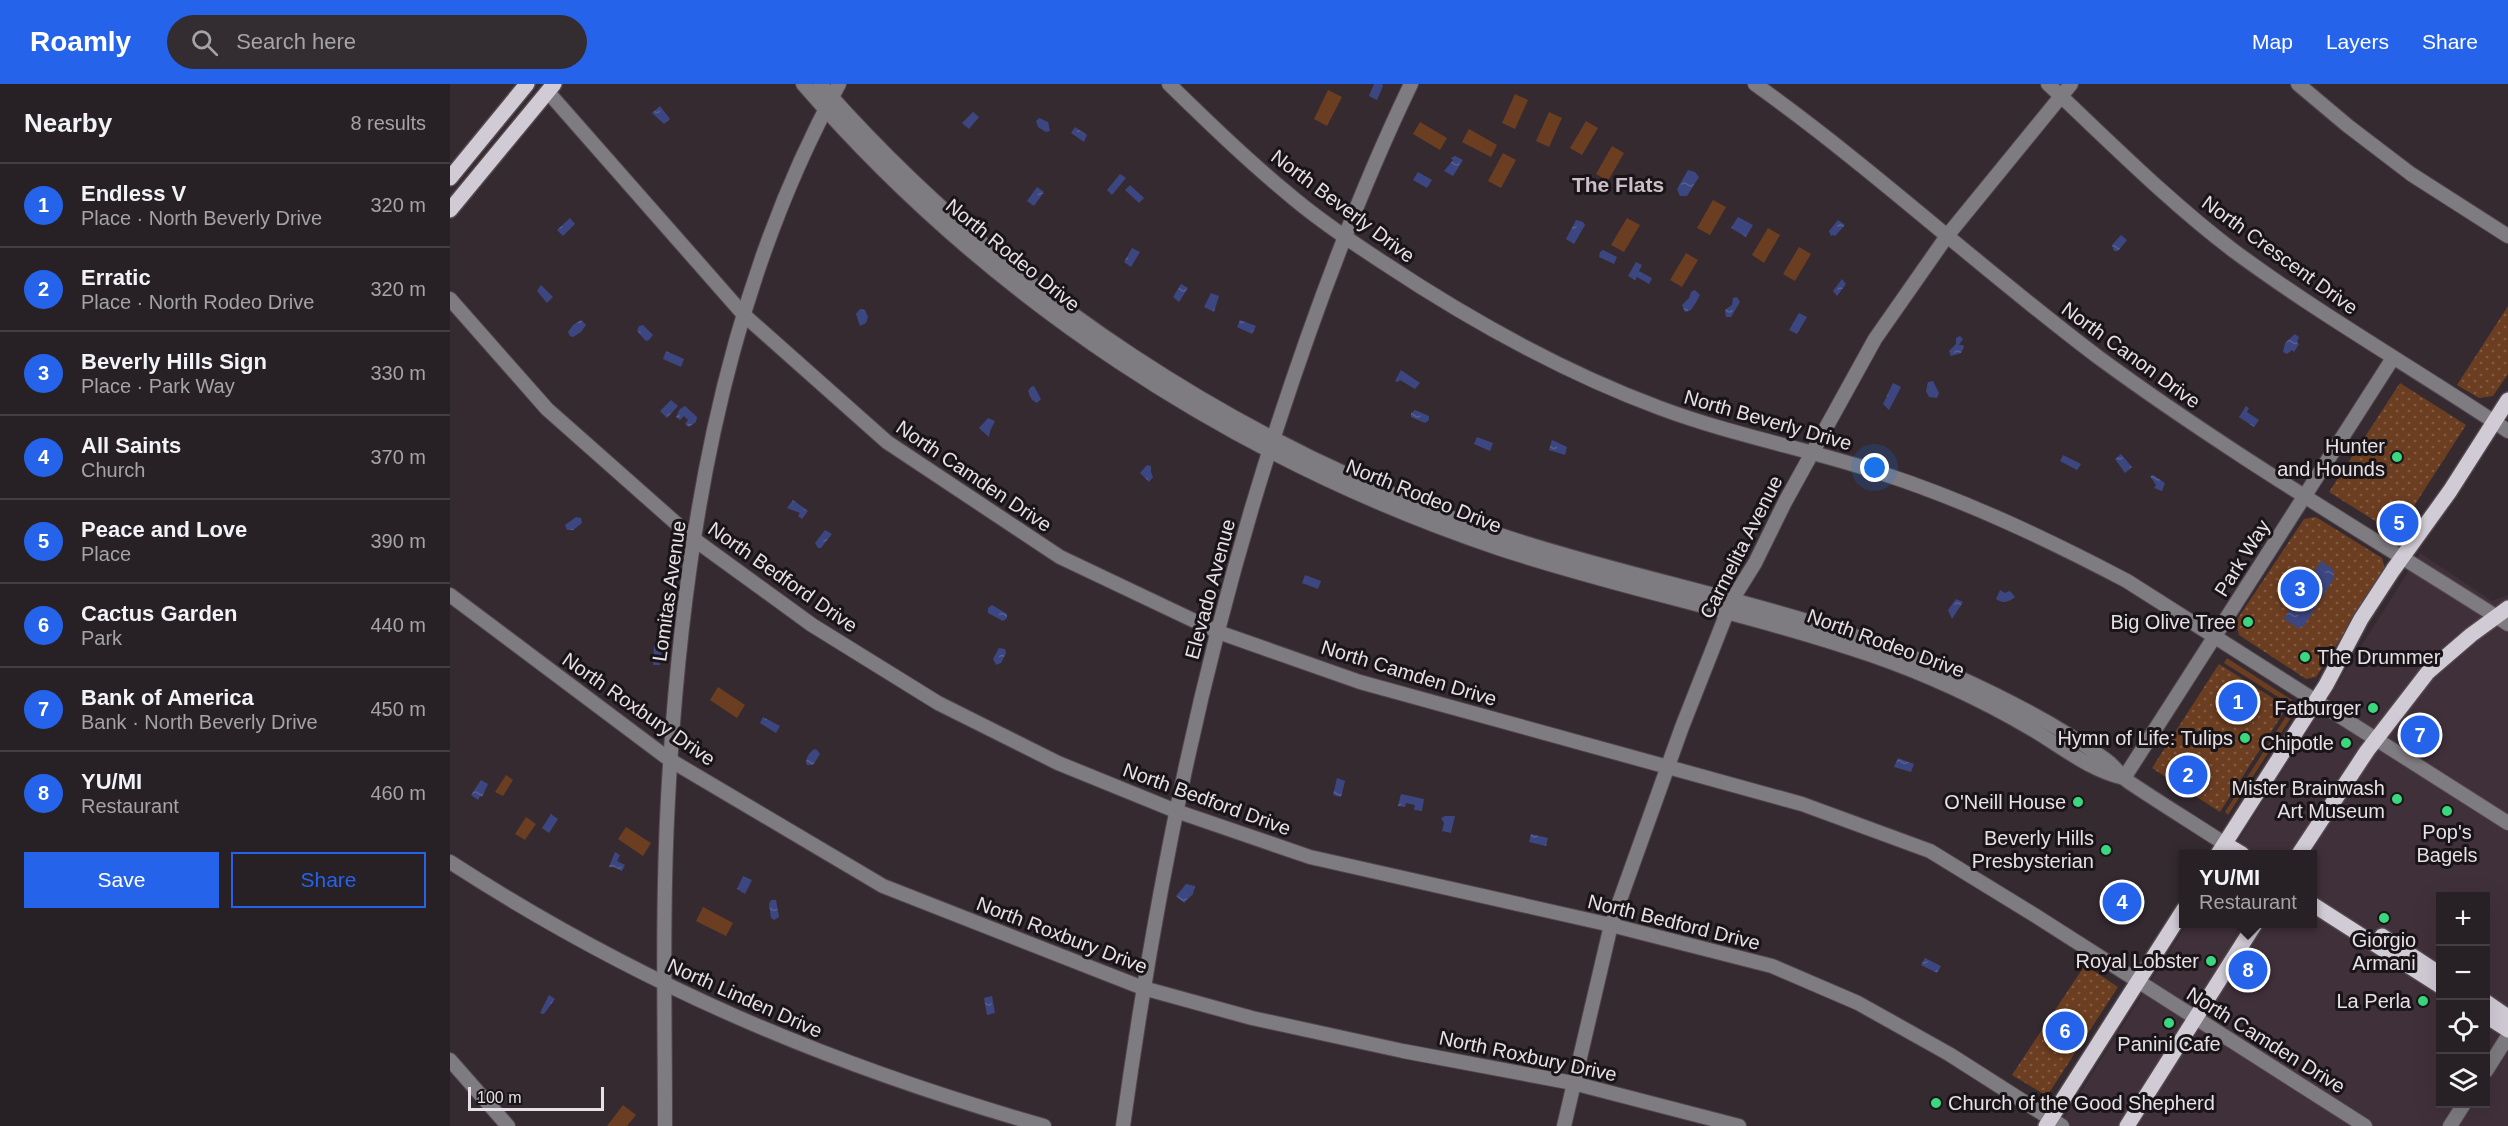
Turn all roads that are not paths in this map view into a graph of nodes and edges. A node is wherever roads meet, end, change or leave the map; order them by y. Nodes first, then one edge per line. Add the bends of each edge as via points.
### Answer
1 (527, 84) edge
2 (803, 84) edge
3 (820, 84) edge
4 (839, 84) edge
5 (1169, 84) edge
6 (1410, 84) edge
7 (1755, 84) edge
8 (2048, 84) edge
9 (2071, 84) edge
10 (2298, 84) edge
11 (545, 86) edge
12 (2061, 96) junction
13 (832, 97) junction
14 (825, 110) junction
15 (450, 178) edge
16 (450, 210) edge
17 (1947, 236) junction
18 (2508, 236) edge
19 (1345, 237) junction
20 (450, 299) edge
21 (744, 315) junction
22 (2393, 357) junction
23 (2508, 400) edge
24 (2494, 422) junction
25 (2508, 431) edge
26 (1271, 445) junction
27 (1812, 452) junction
28 (2304, 496) junction
29 (695, 540) junction
30 (2401, 559) junction
31 (450, 595) edge
32 (1729, 606) junction
33 (2504, 616) edge
34 (1218, 632) junction
35 (2215, 636) junction
36 (2316, 700) junction
37 (2376, 740) junction
38 (670, 760) junction
39 (1668, 767) junction
40 (2124, 778) junction
41 (1176, 811) junction
42 (2508, 823) edge
43 (2222, 849) edge
44 (2302, 850) edge
45 (450, 862) edge
46 (2317, 895) edge
47 (2317, 907) edge
48 (2179, 917) edge
49 (1611, 925) junction
50 (2252, 928) edge
51 (2436, 971) edge
52 (2138, 981) junction
53 (2436, 983) edge
54 (665, 985) junction
55 (1143, 988) junction
56 (2490, 1005) edge
57 (2508, 1017) edge
58 (2195, 1018) junction
59 (2490, 1019) edge
60 (2508, 1030) edge
61 (2508, 1036) edge
62 (450, 1060) edge
63 (2490, 1065) edge
64 (1573, 1083) junction
65 (2461, 1108) edge
66 (2053, 1124) edge
67 (508, 1126) edge
68 (665, 1126) edge
69 (1044, 1126) edge
70 (1123, 1126) edge
71 (1564, 1126) edge
72 (1739, 1126) edge
73 (2127, 1126) edge
74 (2366, 1126) edge
75 (2450, 1126) edge

1 - 15 main road
2 - 14 street, North Rodeo Drive
3 - 13 street, North Rodeo Drive
4 - 13 street, Lomitas Avenue
5 - 19 street, North Beverly Drive via 1288,194
6 - 19 street, Elevado Avenue
7 - 17 street, North Canon Drive
8 - 12 street, North Crescent Drive
9 - 12 street, Carmelita Avenue
10 - 18 street via 2411,174
11 - 16 main road via 503,147
11 - 21 street, North Camden Drive
12 - 17 street, Carmelita Avenue
12 - 22 street, North Crescent Drive via 2178,205 2234,250
13 - 14 street, Lomitas Avenue
13 - 26 street, North Rodeo Drive via 928,195 1026,280
14 - 21 street, Lomitas Avenue via 780,210
14 - 26 street, North Rodeo Drive via 911,196 1010,284 1149,382
17 - 27 street, Carmelita Avenue via 1875,339
17 - 28 street, North Canon Drive via 2099,357 2216,441
19 - 26 street, Elevado Avenue
19 - 27 street, North Beverly Drive via 1472,318 1606,385 1722,430
20 - 29 street, North Bedford Drive via 546,409
21 - 29 street, Lomitas Avenue via 716,426
21 - 34 street, North Camden Drive via 896,448 1060,557
22 - 24 street, North Crescent Drive
22 - 28 street, Park Way
23 - 24 main road
24 - 25 street, North Crescent Drive
24 - 30 main road
26 - 32 street, North Rodeo Drive via 1347,489 1462,536 1537,560
26 - 34 street, Elevado Avenue
27 - 32 street, Carmelita Avenue
27 - 35 street, North Beverly Drive via 1939,493 2019,527 2127,581
28 - 30 street, North Canon Drive
28 - 35 street, Park Way
29 - 38 street, Lomitas Avenue
29 - 41 street, North Bedford Drive via 812,625 938,703 1058,763
30 - 33 street, North Canon Drive
30 - 36 main road
31 - 38 street, North Roxbury Drive
32 - 39 street, Carmelita Avenue
32 - 40 street, North Rodeo Drive via 1908,669 2003,713 2099,771
33 - 37 main road via 2428,672
34 - 39 street, North Camden Drive via 1360,682
34 - 41 street, Elevado Avenue
35 - 36 street, North Beverly Drive
35 - 40 street, Park Way
36 - 37 street, North Beverly Drive
36 - 43 main road
37 - 42 street, North Beverly Drive
37 - 44 main road
38 - 54 street, Lomitas Avenue
38 - 55 street, North Roxbury Drive via 883,886
39 - 49 street, Carmelita Avenue
39 - 52 street, North Camden Drive via 1802,804 1930,851
40 - 43 street, North Rodeo Drive
41 - 49 street, North Bedford Drive via 1310,857
41 - 55 street, Elevado Avenue
45 - 54 street, North Linden Drive via 568,935
46 - 51 main road
47 - 53 main road
48 - 52 main road
49 - 64 street, Carmelita Avenue
49 - 66 street, North Bedford Drive via 1772,966 1858,1003 1949,1053
50 - 58 main road
52 - 58 street, North Camden Drive
52 - 66 main road
54 - 68 street, Lomitas Avenue
54 - 69 street, North Linden Drive via 767,1032 857,1067
55 - 64 street, North Roxbury Drive via 1326,1035
55 - 70 street, Elevado Avenue
56 - 57 main road
58 - 73 main road
58 - 74 street, North Camden Drive
59 - 60 main road
61 - 63 street
62 - 67 street
64 - 71 street, Carmelita Avenue
64 - 72 street, North Roxbury Drive
65 - 75 street

